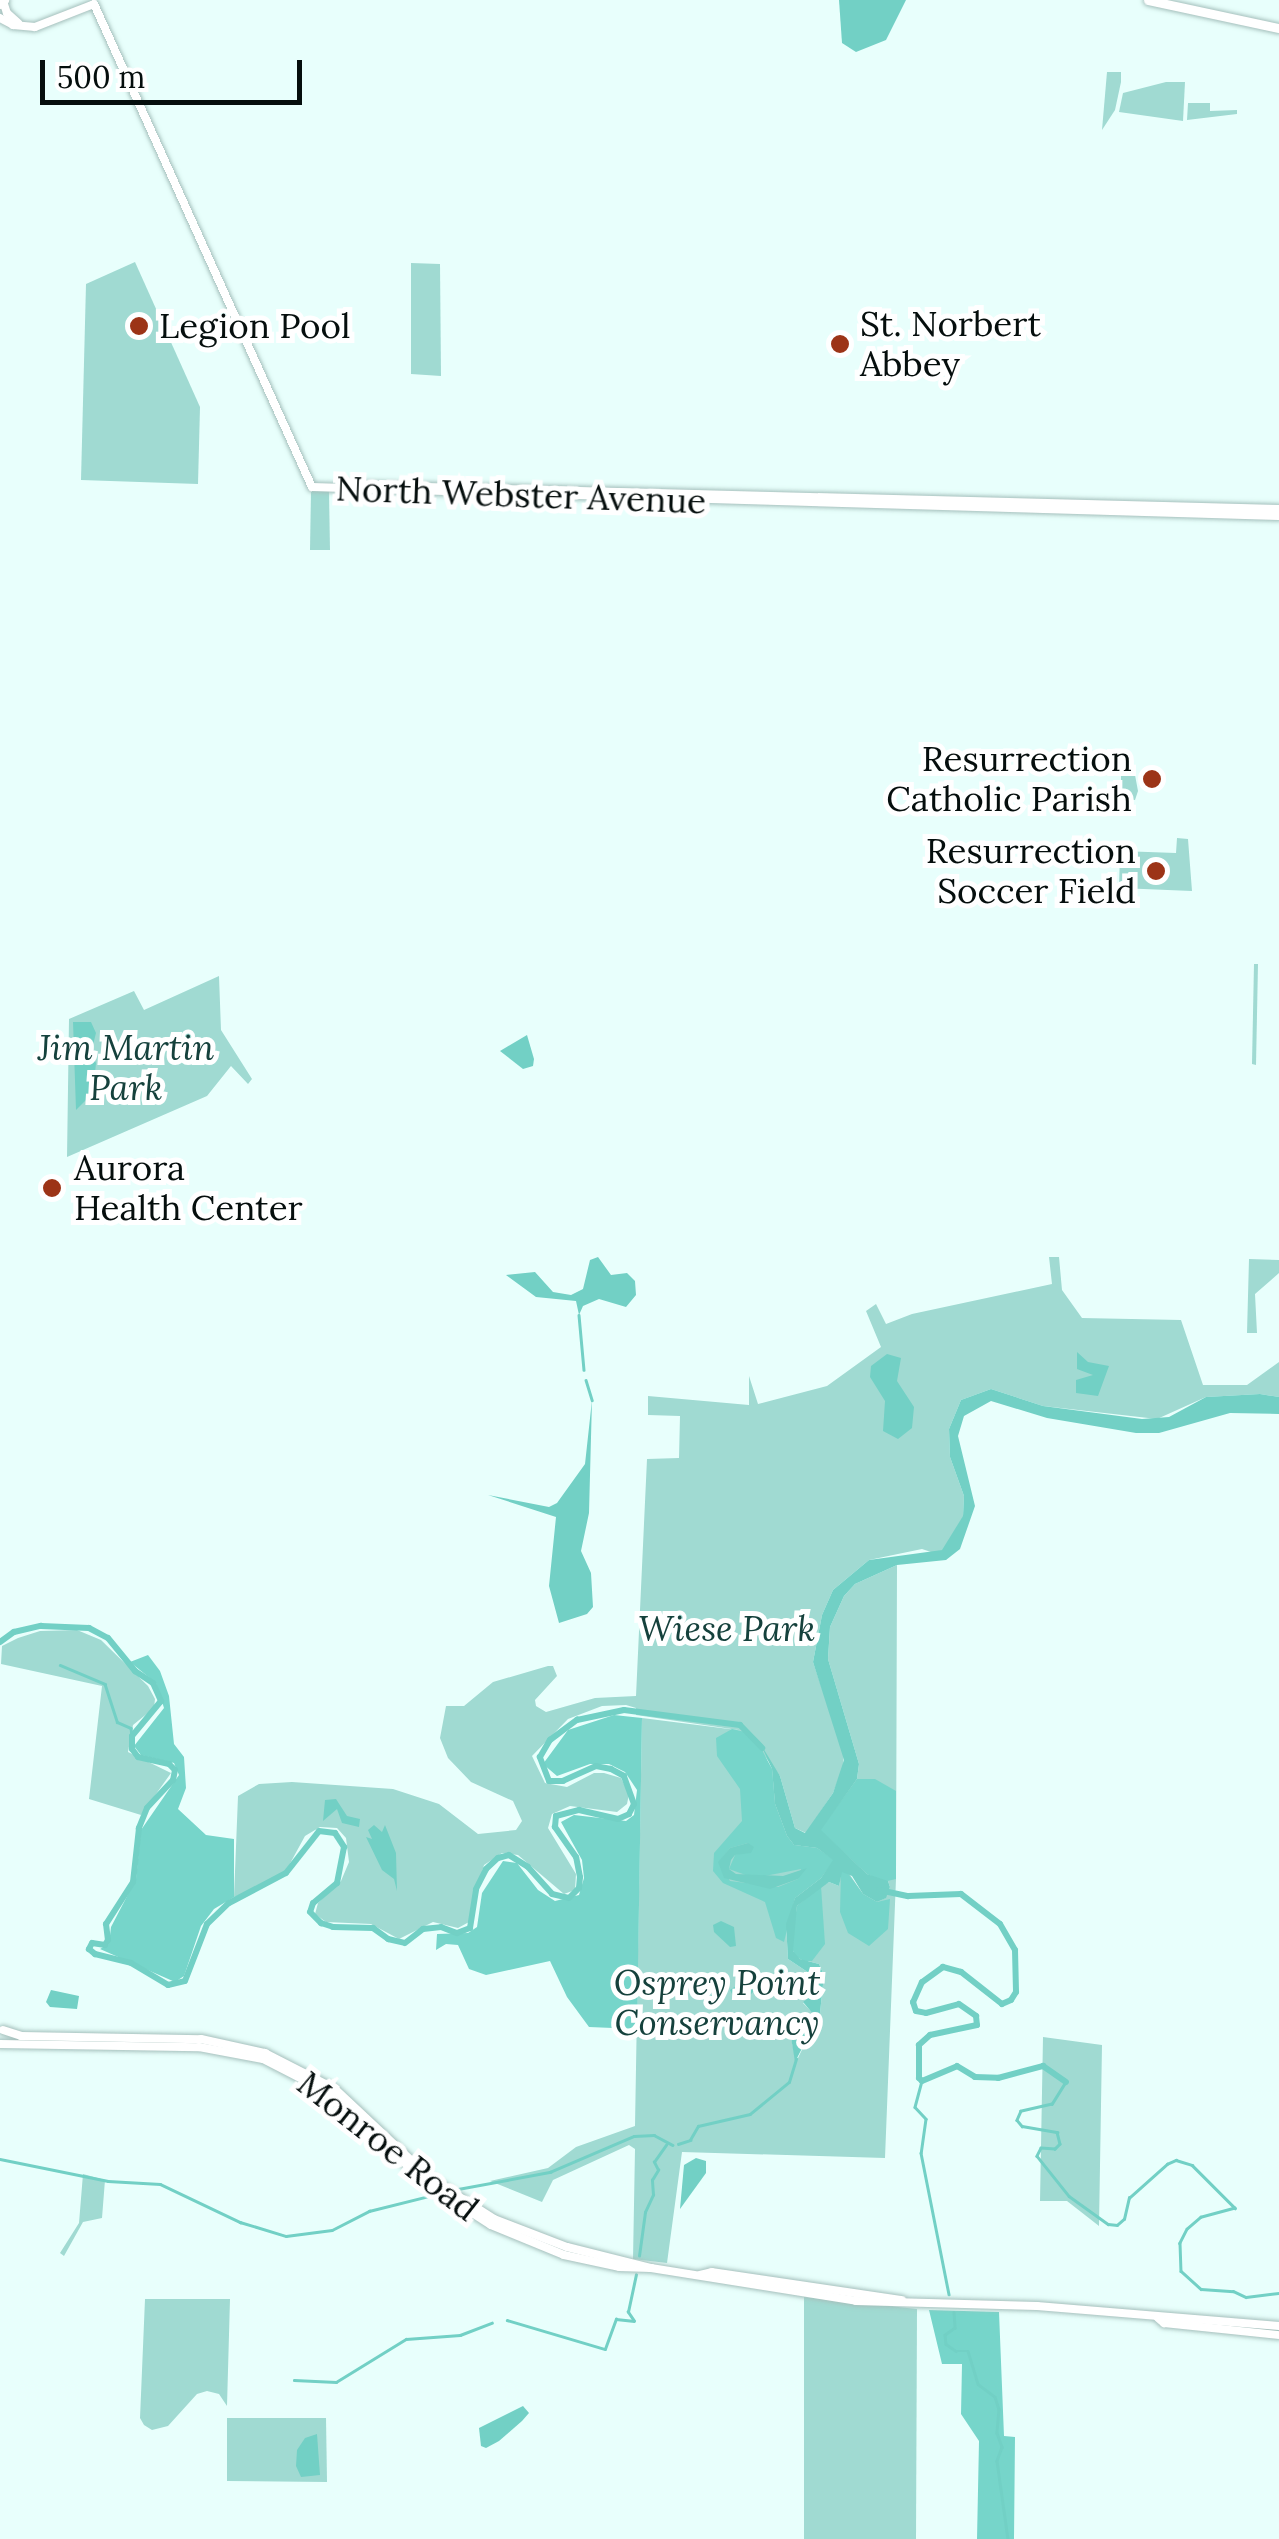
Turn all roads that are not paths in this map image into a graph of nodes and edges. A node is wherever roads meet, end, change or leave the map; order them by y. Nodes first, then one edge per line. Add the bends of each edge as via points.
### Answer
1 (1148, 0) edge
2 (2, 2) edge
3 (0, 18) edge
4 (27, 27) junction
5 (1279, 28) edge
6 (1279, 513) edge
7 (1, 2028) edge
8 (0, 2044) edge
9 (652, 2268) junction
10 (1158, 2318) junction
11 (1279, 2326) edge
12 (1279, 2335) edge

1 - 5 main road
2 - 4 main road
3 - 4 main road
4 - 6 main road, North Webster Avenue via 94,4 316,486
7 - 8 main road
7 - 9 main road, Monroe Road via 21,2036 201,2040 276,2056 335,2089 430,2178 494,2219 567,2247
8 - 9 main road, Monroe Road via 199,2047 263,2059 331,2094 426,2183 491,2225 564,2255
9 - 10 main road, Monroe Road via 856,2301 1037,2306
10 - 11 main road, Monroe Road
10 - 12 main road, Monroe Road

